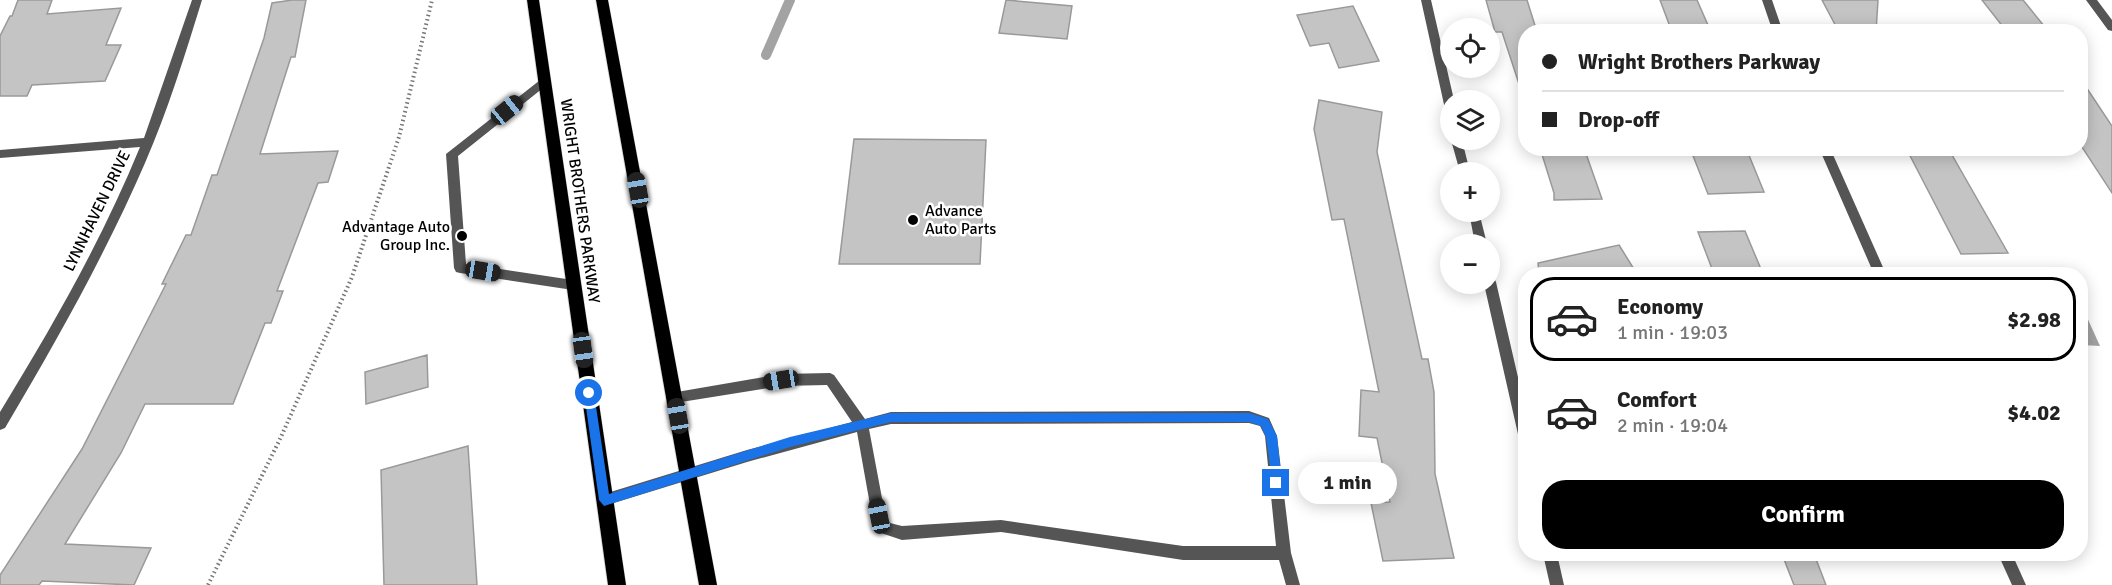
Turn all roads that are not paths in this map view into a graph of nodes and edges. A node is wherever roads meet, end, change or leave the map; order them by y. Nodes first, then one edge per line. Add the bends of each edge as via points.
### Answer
1 (197, 0) edge
2 (533, 0) edge
3 (602, 0) edge
4 (1426, 0) edge
5 (1767, 0) edge
6 (2091, 0) edge
7 (1775, 24) edge
8 (2112, 27) edge
9 (544, 81) junction
10 (1446, 90) edge
11 (147, 142) junction
12 (0, 154) edge
13 (1828, 156) edge
14 (1877, 267) edge
15 (573, 285) junction
16 (1493, 294) edge
17 (675, 397) junction
18 (1518, 407) edge
19 (0, 424) edge
20 (862, 425) junction
21 (688, 474) junction
22 (604, 500) junction
23 (1284, 553) junction
24 (1552, 561) edge
25 (2008, 561) edge
26 (617, 585) edge
27 (708, 585) edge
28 (1293, 585) edge
29 (1557, 585) edge
30 (2019, 585) edge

1 - 11 street, LYNNHAVEN DRIVE
2 - 9 main road, WRIGHT BROTHERS PARKWAY
3 - 17 main road
4 - 10 street
5 - 7 street
6 - 8 street
9 - 15 main road, WRIGHT BROTHERS PARKWAY
9 - 15 street via 452,154 460,268
11 - 12 street
11 - 19 street, LYNNHAVEN DRIVE via 93,261
13 - 14 street
15 - 22 main road, WRIGHT BROTHERS PARKWAY
16 - 18 street
17 - 20 street via 781,380 830,379
17 - 21 main road
20 - 21 street via 790,442
20 - 23 street via 879,516 886,528 902,533 1001,526 1182,553
20 - 23 street via 891,418 1249,417 1264,422 1271,436
21 - 22 street
21 - 27 main road
22 - 26 main road, WRIGHT BROTHERS PARKWAY
23 - 28 street
24 - 29 street
25 - 30 street

